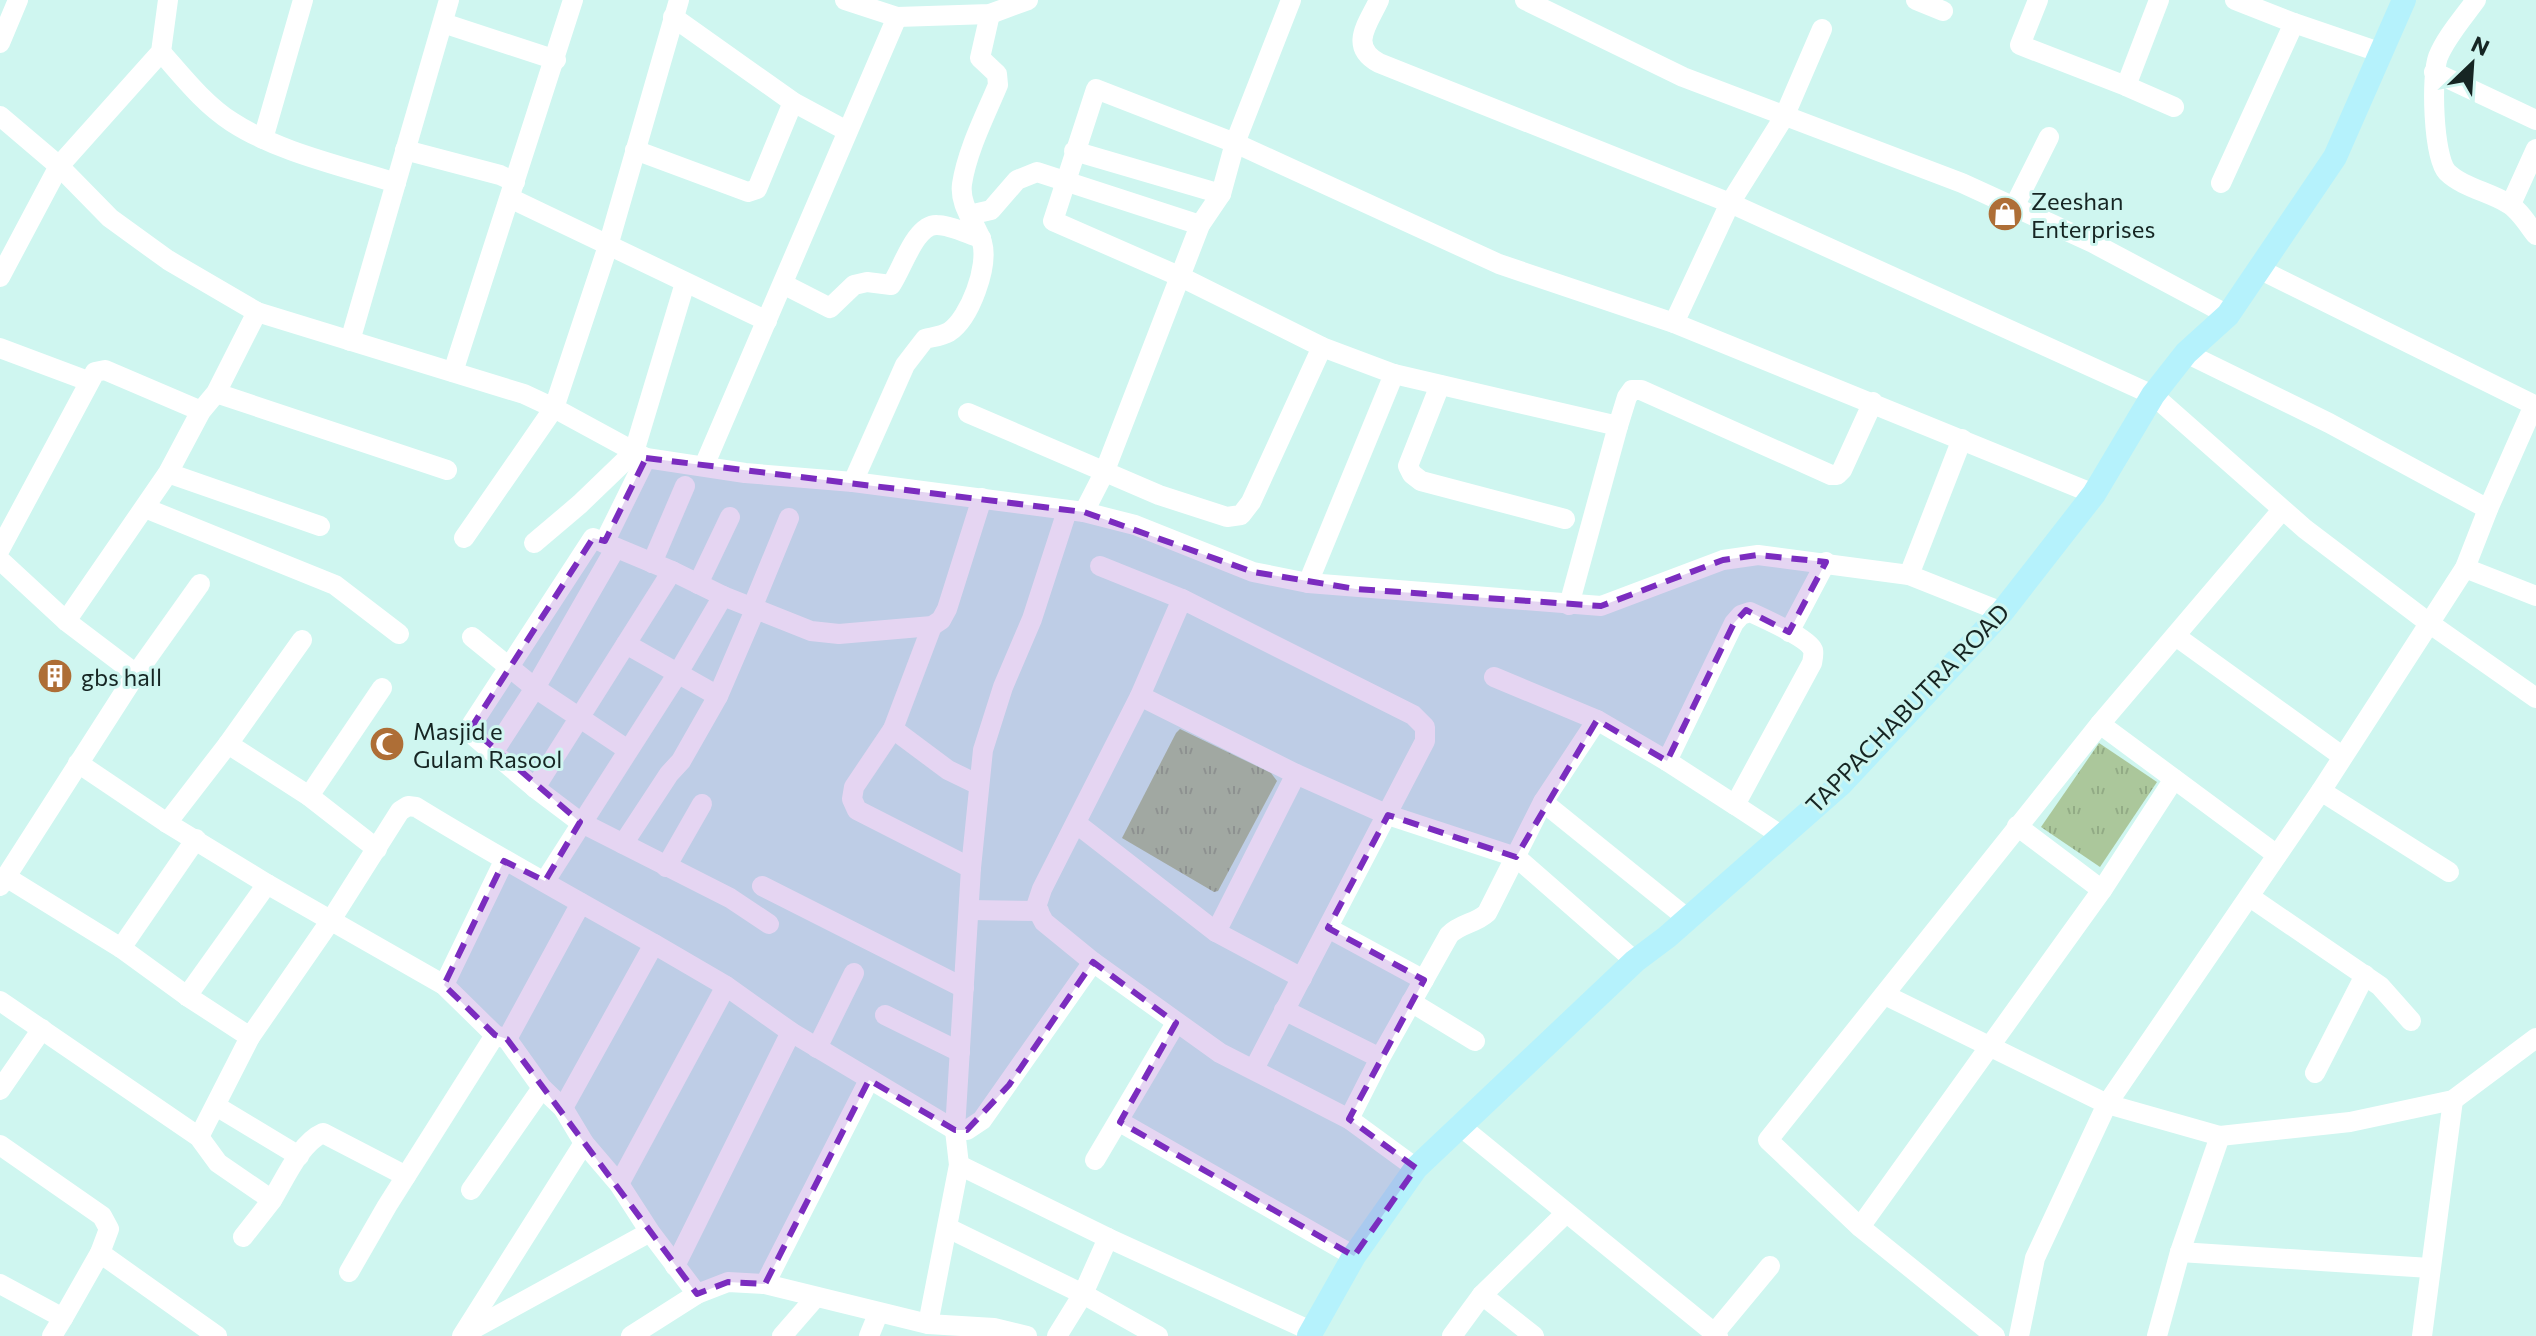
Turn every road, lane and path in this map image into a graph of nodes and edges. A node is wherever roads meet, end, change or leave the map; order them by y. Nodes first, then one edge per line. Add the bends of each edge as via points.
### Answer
1 (18, 0) edge
2 (168, 0) edge
3 (303, 0) edge
4 (449, 0) edge
5 (573, 0) edge
6 (845, 0) edge
7 (1028, 0) edge
8 (1291, 0) edge
9 (1379, 0) edge
10 (1525, 0) edge
11 (1916, 0) edge
12 (2038, 0) edge
13 (2159, 0) edge
14 (2235, 0) edge
15 (2404, 0) edge
16 (2476, 0) edge
17 (676, 9) edge
18 (886, 9) edge
19 (1943, 11) dead end
20 (990, 14) junction
21 (443, 23) junction
22 (2294, 23) junction
23 (1822, 29) dead end
24 (0, 43) edge
25 (161, 52) junction
26 (2379, 52) junction
27 (556, 60) junction
28 (2434, 72) junction
29 (2126, 86) junction
30 (793, 102) junction
31 (2174, 107) dead end
32 (0, 116) edge
33 (1784, 117) junction
34 (2536, 120) edge
35 (847, 131) junction
36 (2049, 137) dead end
37 (263, 139) junction
38 (1235, 143) junction
39 (2536, 149) edge
40 (405, 150) junction
41 (635, 150) junction
42 (1074, 151) junction
43 (59, 166) junction
44 (396, 183) junction
45 (1066, 183) junction
46 (2221, 183) dead end
47 (512, 190) junction
48 (1221, 194) junction
49 (1730, 203) junction
50 (2511, 204) junction
51 (2014, 207) junction
52 (969, 215) junction
53 (1200, 225) junction
54 (2536, 235) edge
55 (981, 238) junction
56 (608, 246) junction
57 (2261, 270) junction
58 (0, 277) edge
59 (1181, 277) junction
60 (685, 283) junction
61 (783, 284) junction
62 (257, 312) junction
63 (2228, 315) junction
64 (767, 321) junction
65 (1674, 323) junction
66 (350, 341) junction
67 (1322, 347) junction
68 (0, 348) edge
69 (2186, 353) junction
70 (453, 372) junction
71 (1394, 374) junction
72 (88, 381) junction
73 (1440, 385) junction
74 (216, 393) junction
75 (2153, 395) junction
76 (1873, 402) junction
77 (2535, 404) edge
78 (554, 408) junction
79 (201, 411) junction
80 (968, 413) dead end
81 (1618, 426) junction
82 (1962, 439) junction
83 (640, 455) junction
84 (704, 466) junction
85 (447, 470) dead end
86 (168, 473) junction
87 (1104, 473) junction
88 (853, 482) junction
89 (685, 486) dead end
90 (2094, 494) junction
91 (982, 498) junction
92 (145, 508) junction
93 (2488, 509) junction
94 (2282, 510) junction
95 (1076, 511) junction
96 (730, 517) dead end
97 (789, 518) dead end
98 (1565, 519) dead end
99 (320, 526) dead end
100 (464, 538) dead end
101 (534, 543) dead end
102 (609, 546) junction
103 (0, 549) edge
104 (0, 560) edge
105 (1826, 562) junction
106 (1100, 566) dead end
107 (662, 567) junction
108 (2465, 568) junction
109 (1909, 575) junction
110 (1308, 583) junction
111 (200, 584) dead end
112 (698, 584) junction
113 (2534, 589) edge
114 (723, 596) junction
115 (1182, 599) junction
116 (1569, 605) junction
117 (754, 609) junction
118 (2002, 612) junction
119 (66, 621) junction
120 (2429, 623) junction
121 (932, 626) junction
122 (1789, 632) junction
123 (399, 634) dead end
124 (472, 637) dead end
125 (2177, 637) junction
126 (302, 640) dead end
127 (626, 644) junction
128 (510, 668) junction
129 (678, 673) junction
130 (136, 674) junction
131 (1494, 677) dead end
132 (382, 688) dead end
133 (535, 688) junction
134 (718, 696) junction
135 (1140, 696) junction
136 (2536, 698) edge
137 (579, 719) junction
138 (1597, 720) junction
139 (2100, 724) junction
140 (893, 729) junction
141 (228, 744) junction
142 (628, 750) junction
143 (494, 751) junction
144 (2342, 756) junction
145 (1667, 761) junction
146 (78, 763) junction
147 (1296, 774) junction
148 (2174, 779) junction
149 (979, 785) junction
150 (535, 788) junction
151 (2321, 791) junction
152 (309, 796) junction
153 (1543, 802) junction
154 (702, 804) dead end
155 (1735, 805) junction
156 (1388, 815) junction
157 (580, 822) junction
158 (167, 823) junction
159 (1077, 824) junction
160 (2017, 826) junction
161 (1782, 836) junction
162 (196, 839) junction
163 (623, 844) junction
164 (377, 849) junction
165 (2277, 855) junction
166 (1516, 857) junction
167 (504, 861) junction
168 (666, 867) junction
169 (971, 868) junction
170 (2449, 872) dead end
171 (545, 881) junction
172 (3, 882) edge
173 (267, 884) junction
174 (762, 886) dead end
175 (2102, 890) junction
176 (2250, 897) junction
177 (581, 903) junction
178 (969, 910) junction
179 (1039, 911) junction
180 (1688, 919) junction
181 (331, 920) junction
182 (769, 924) dead end
183 (1328, 928) junction
184 (1216, 932) junction
185 (654, 944) junction
186 (121, 948) junction
187 (1635, 961) junction
188 (1093, 962) junction
189 (854, 973) dead end
190 (2365, 975) junction
191 (1302, 978) junction
192 (1424, 980) junction
193 (444, 985) junction
194 (726, 986) junction
195 (964, 988) junction
196 (1885, 995) junction
197 (187, 996) junction
198 (0, 1001) edge
199 (1411, 1002) junction
200 (1284, 1010) junction
201 (885, 1015) dead end
202 (2411, 1021) dead end
203 (1176, 1023) junction
204 (42, 1029) junction
205 (791, 1032) junction
206 (250, 1037) junction
207 (501, 1037) junction
208 (2536, 1038) edge
209 (1475, 1041) dead end
210 (817, 1048) junction
211 (1990, 1048) junction
212 (960, 1052) junction
213 (1380, 1058) junction
214 (1254, 1069) junction
215 (2315, 1073) dead end
216 (869, 1080) junction
217 (542, 1088) junction
218 (0, 1090) edge
219 (2453, 1100) junction
220 (2107, 1104) junction
221 (216, 1106) junction
222 (563, 1108) junction
223 (1349, 1119) junction
224 (1120, 1122) junction
225 (1459, 1125) junction
226 (955, 1130) junction
227 (2220, 1136) junction
228 (199, 1137) junction
229 (584, 1143) junction
230 (0, 1145) edge
231 (299, 1156) junction
232 (1095, 1160) dead end
233 (959, 1165) junction
234 (1416, 1168) junction
235 (406, 1176) junction
236 (619, 1184) junction
237 (471, 1190) dead end
238 (272, 1200) junction
239 (1566, 1213) junction
240 (1860, 1227) junction
241 (948, 1228) junction
242 (650, 1232) junction
243 (243, 1237) dead end
244 (1108, 1238) junction
245 (2180, 1252) junction
246 (100, 1253) junction
247 (1354, 1256) junction
248 (675, 1266) junction
249 (1770, 1266) dead end
250 (2430, 1268) junction
251 (349, 1272) dead end
252 (0, 1284) edge
253 (765, 1284) junction
254 (697, 1294) junction
255 (1083, 1294) junction
256 (1482, 1295) junction
257 (816, 1297) junction
258 (878, 1314) junction
259 (63, 1318) junction
260 (928, 1324) junction
261 (955, 1331) edge
262 (1310, 1334) edge
263 (462, 1335) edge
264 (1715, 1335) edge
265 (52, 1336) edge
266 (217, 1336) edge
267 (631, 1336) edge
268 (782, 1336) edge
269 (869, 1336) edge
270 (1027, 1336) edge
271 (1057, 1336) edge
272 (1158, 1336) edge
273 (1452, 1336) edge
274 (1534, 1336) edge
275 (1995, 1336) edge
276 (2019, 1336) edge
277 (2157, 1336) edge
278 (2422, 1336) edge

1 - 24 street
2 - 25 street
3 - 37 street
4 - 21 street
5 - 27 street
6 - 18 street
7 - 20 street
8 - 38 street
9 - 49 street via 1362,37 1368,57
10 - 33 street via 1683,77
11 - 19 street
12 - 29 street via 2020,45
13 - 29 street
14 - 22 street
15 - 26 main road, TAPPACHABUTRA ROAD
16 - 28 street via 2440,52
17 - 30 street
17 - 41 street
18 - 20 street
18 - 35 street
20 - 52 street via 980,58 997,74 998,85 962,183
21 - 27 street
21 - 40 street
22 - 26 street
22 - 46 street
23 - 33 street
25 - 37 street via 209,104
25 - 43 street
26 - 57 main road, TAPPACHABUTRA ROAD via 2335,157
27 - 47 street
28 - 34 street
28 - 50 street via 2442,164 2459,180
29 - 31 street
30 - 35 street
30 - 41 street via 757,189 748,192
32 - 43 street
33 - 49 street
33 - 51 street
35 - 61 street
36 - 51 street
37 - 44 street
38 - 42 street via 1096,89
38 - 48 street
38 - 65 street via 1499,264
39 - 50 street
40 - 44 street
40 - 47 street via 500,175
41 - 56 street
42 - 45 street
42 - 48 street
43 - 58 street
43 - 62 street via 133,235
44 - 66 street
45 - 52 street via 1037,172 1017,180 991,210
45 - 53 street
45 - 59 street via 1053,221
47 - 56 street
47 - 70 street
48 - 53 street
49 - 65 street
49 - 75 street
50 - 54 street
51 - 63 street
52 - 55 street
53 - 59 street
55 - 61 street via 939,224 928,226 891,285 854,285 830,308
55 - 88 street via 982,271 965,313 947,333 925,339 905,365
56 - 60 street
56 - 78 street
57 - 63 main road, TAPPACHABUTRA ROAD
57 - 77 street
59 - 67 street
59 - 87 street
60 - 64 street
60 - 83 street
61 - 64 street
62 - 66 street
62 - 74 street
63 - 69 main road, TAPPACHABUTRA ROAD
64 - 84 street
65 - 76 street
66 - 70 street
67 - 71 street
67 - 87 street via 1241,515 1227,517
68 - 72 street
69 - 75 main road, TAPPACHABUTRA ROAD
69 - 93 street
70 - 78 street
71 - 73 street
71 - 110 street
72 - 79 street via 105,370
72 - 103 street
73 - 81 street
73 - 98 street via 1408,466 1412,474 1421,481
74 - 79 street
74 - 85 street
75 - 90 main road, TAPPACHABUTRA ROAD
75 - 94 street
76 - 81 street via 1837,475 1641,390 1632,390 1627,397
76 - 82 street
77 - 93 street
78 - 83 street
78 - 100 street
79 - 86 street
80 - 87 street
81 - 116 street
82 - 90 street
82 - 109 street
83 - 84 street
83 - 101 street
83 - 102 street
84 - 88 street
86 - 92 street
86 - 99 street
87 - 95 street
88 - 91 street
89 - 107 street
90 - 118 main road, TAPPACHABUTRA ROAD
91 - 95 street
91 - 121 street via 947,609
92 - 119 street
92 - 123 street via 335,585
93 - 108 street
94 - 120 street
94 - 125 street
95 - 110 street via 1135,525 1253,572
95 - 149 street via 1003,687 983,750
96 - 112 street
97 - 117 street
102 - 107 street
102 - 128 street via 589,541
102 - 133 street
104 - 119 street
105 - 109 street
105 - 116 street via 1746,556 1601,606
105 - 122 street
106 - 115 street
107 - 112 street
107 - 127 street
108 - 113 street
108 - 120 street
109 - 118 street
110 - 116 street
111 - 130 street
112 - 114 street
114 - 117 street
114 - 129 street
115 - 135 street
115 - 156 street via 1413,715 1425,727 1425,741
117 - 121 street via 811,631 839,634
117 - 134 street
118 - 161 main road, TAPPACHABUTRA ROAD via 1841,784
119 - 130 street
120 - 136 street
120 - 144 street
121 - 140 street
122 - 145 street via 1750,612 1741,615
122 - 155 street via 1811,645 1812,663
124 - 128 street
125 - 139 street
125 - 144 street
126 - 141 street
127 - 129 street
127 - 137 street
128 - 133 street
128 - 143 street via 472,724 475,737
129 - 134 street
129 - 142 street
130 - 146 street
131 - 138 street
132 - 152 street
133 - 137 street
133 - 143 street
134 - 163 street
135 - 147 street
135 - 159 street
137 - 142 street
137 - 150 street
138 - 145 street
138 - 153 street
139 - 148 street
139 - 160 street
140 - 149 street via 948,770
140 - 169 street via 854,787 857,810
141 - 152 street
141 - 158 street
142 - 157 street
143 - 150 street
144 - 151 street
145 - 155 street
146 - 158 street
146 - 172 street
147 - 156 street
147 - 184 street
148 - 165 street
148 - 175 street
149 - 169 street
150 - 157 street
151 - 165 street
151 - 170 street
152 - 164 street
153 - 166 street
153 - 180 street
154 - 168 street
155 - 161 street
156 - 166 street
156 - 183 street
157 - 163 street
157 - 171 street
158 - 162 street
159 - 179 street via 1042,889
159 - 184 street
160 - 175 street
160 - 196 street
161 - 180 main road, TAPPACHABUTRA ROAD
162 - 173 street
162 - 186 street
163 - 168 street
164 - 167 street via 408,806
164 - 181 street
165 - 176 street
166 - 187 street
166 - 192 street via 1487,913 1449,935
167 - 171 street
167 - 193 street
168 - 182 street
169 - 178 street
171 - 177 street
172 - 186 street
173 - 181 street
173 - 197 street
174 - 195 street
175 - 211 street
176 - 190 street
176 - 220 street
177 - 185 street
177 - 207 street
178 - 179 street
178 - 195 street
179 - 188 street via 1044,922
180 - 187 main road, TAPPACHABUTRA ROAD
181 - 193 street
181 - 206 street
183 - 191 street
183 - 192 street
184 - 191 street
185 - 194 street
185 - 222 street
186 - 197 street
187 - 225 main road, TAPPACHABUTRA ROAD
188 - 203 street
188 - 226 street via 982,1120 967,1130
189 - 210 street
190 - 202 street
190 - 215 street
191 - 200 street
192 - 199 street
193 - 207 street
194 - 205 street
194 - 236 street
195 - 212 street
196 - 211 street
196 - 240 street via 1768,1140
197 - 206 street
198 - 204 street
199 - 209 street
199 - 213 street
200 - 213 street
200 - 214 street
201 - 212 street
203 - 214 street
203 - 224 street
204 - 218 street
204 - 228 street
205 - 210 street
205 - 248 street
206 - 221 street
207 - 217 street
207 - 235 street
208 - 219 street
210 - 216 street
211 - 220 street
211 - 240 street
212 - 226 street
213 - 223 street
214 - 223 street
216 - 226 street
216 - 253 street
217 - 222 street
217 - 237 street
219 - 227 street via 2350,1122
219 - 250 street
220 - 227 street
220 - 276 street via 2035,1258
221 - 228 street
221 - 231 street
222 - 229 street
223 - 234 street
224 - 232 street
224 - 247 street
225 - 234 main road, TAPPACHABUTRA ROAD
225 - 239 street
226 - 233 street
227 - 245 street
228 - 238 street via 218,1163
229 - 236 street
229 - 263 street
230 - 246 street via 102,1216 109,1229
231 - 235 street via 323,1133
231 - 238 street
233 - 241 street
233 - 244 street
234 - 247 main road, TAPPACHABUTRA ROAD
235 - 251 street
236 - 242 street
238 - 243 street
239 - 256 street
239 - 264 street
240 - 275 street
241 - 255 street
241 - 260 street
242 - 248 street
242 - 263 street
244 - 255 street
244 - 262 street
245 - 250 street
245 - 277 street
246 - 259 street
246 - 266 street
247 - 262 main road, TAPPACHABUTRA ROAD
248 - 254 street
249 - 264 street
250 - 278 street
252 - 259 street
253 - 254 street via 728,1282
253 - 257 street
254 - 267 street
255 - 271 street
255 - 272 street
256 - 273 street
256 - 274 street
257 - 258 street
257 - 268 street
258 - 260 street
258 - 269 street
259 - 265 street
260 - 261 street
261 - 270 street via 994,1328

